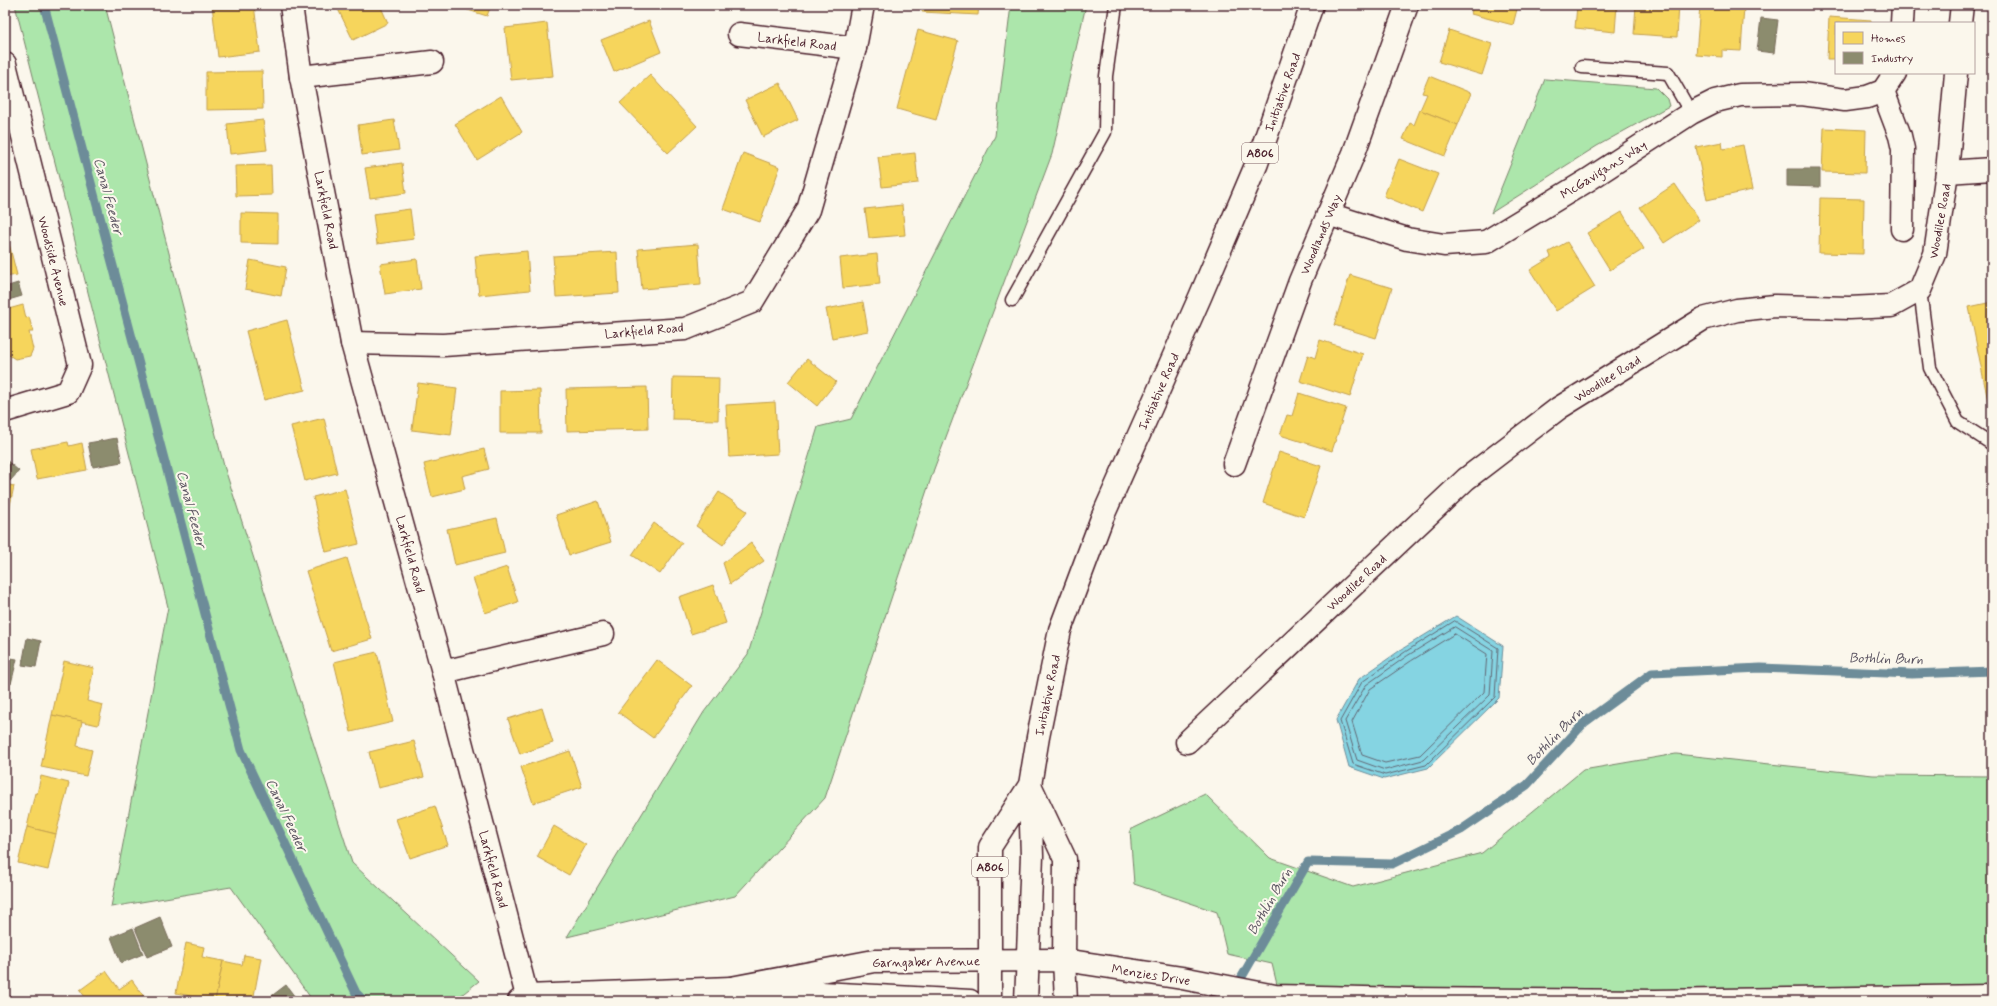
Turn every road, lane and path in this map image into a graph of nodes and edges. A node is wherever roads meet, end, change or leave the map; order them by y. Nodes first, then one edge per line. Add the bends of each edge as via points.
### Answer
1 (291, 5) edge
2 (864, 5) edge
3 (1116, 5) edge
4 (1312, 5) edge
5 (1407, 5) edge
6 (1903, 5) edge
7 (1962, 5) edge
8 (1902, 22) edge
9 (1960, 22) edge
10 (739, 34) dead end
11 (855, 48) junction
12 (432, 62) dead end
13 (5, 64) edge
14 (1582, 67) dead end
15 (1956, 74) edge
16 (301, 77) junction
17 (1889, 82) edge
18 (1691, 113) junction
19 (1992, 170) edge
20 (1947, 172) junction
21 (1328, 214) junction
22 (1902, 229) dead end
23 (1920, 290) junction
24 (1012, 300) dead end
25 (352, 343) junction
26 (5, 411) edge
27 (1992, 444) edge
28 (1234, 464) dead end
29 (603, 634) dead end
30 (443, 672) junction
31 (1187, 742) dead end
32 (1030, 785) junction
33 (1027, 960) junction
34 (1064, 960) junction
35 (989, 961) junction
36 (731, 988) junction
37 (1281, 996) junction
38 (1992, 996) edge
39 (523, 998) edge
40 (970, 1001) edge
41 (990, 1001) edge
42 (1026, 1001) edge
43 (1066, 1001) edge
44 (1248, 1001) edge

1 - 16 street, Larkfield Road
2 - 11 street, Larkfield Road
3 - 24 lane via 1106,76 1105,132
4 - 32 street, Initiative Road / A806 via 1256,163 1102,518 1063,622
5 - 21 street, Woodlands Way via 1354,153
6 - 8 street
7 - 9 street
10 - 11 street, Larkfield Road
11 - 25 street, Larkfield Road via 808,210 752,302 685,329 443,345
12 - 16 street
13 - 26 street, Woodside Avenue via 80,365 68,392
14 - 18 lane via 1668,73
15 - 20 street, Woodilee Road
16 - 25 street, Larkfield Road
17 - 18 street, McGavigans Way via 1867,96 1845,100 1802,94 1740,95 1714,101
17 - 22 street, McGavigans Way via 1903,149
18 - 21 street, McGavigans Way via 1486,242 1444,245 1407,239
19 - 20 street
20 - 23 street, Woodilee Road via 1935,254
21 - 28 street, Woodlands Way via 1300,280
23 - 27 lane via 1930,368 1958,422
23 - 31 street, Woodilee Road via 1891,306 1774,306 1737,310 1703,319 1559,408 1466,479
25 - 30 street, Larkfield Road
29 - 30 street
30 - 39 street, Larkfield Road
32 - 33 street, A806 via 1032,856
32 - 34 street via 1065,859
32 - 35 street, Initiative Road / A806 via 990,847
33 - 34 street, Menzies Drive
33 - 35 street, Garngaber Avenue
33 - 42 street, A806
34 - 37 street, Menzies Drive
34 - 43 street
35 - 36 street, Garngaber Avenue via 874,961
35 - 41 street, Initiative Road / A806
36 - 39 street, Garngaber Avenue
36 - 40 street, Garngaber Avenue
37 - 38 street, Menzies Drive via 1655,1001
37 - 44 street, Menzies Drive

